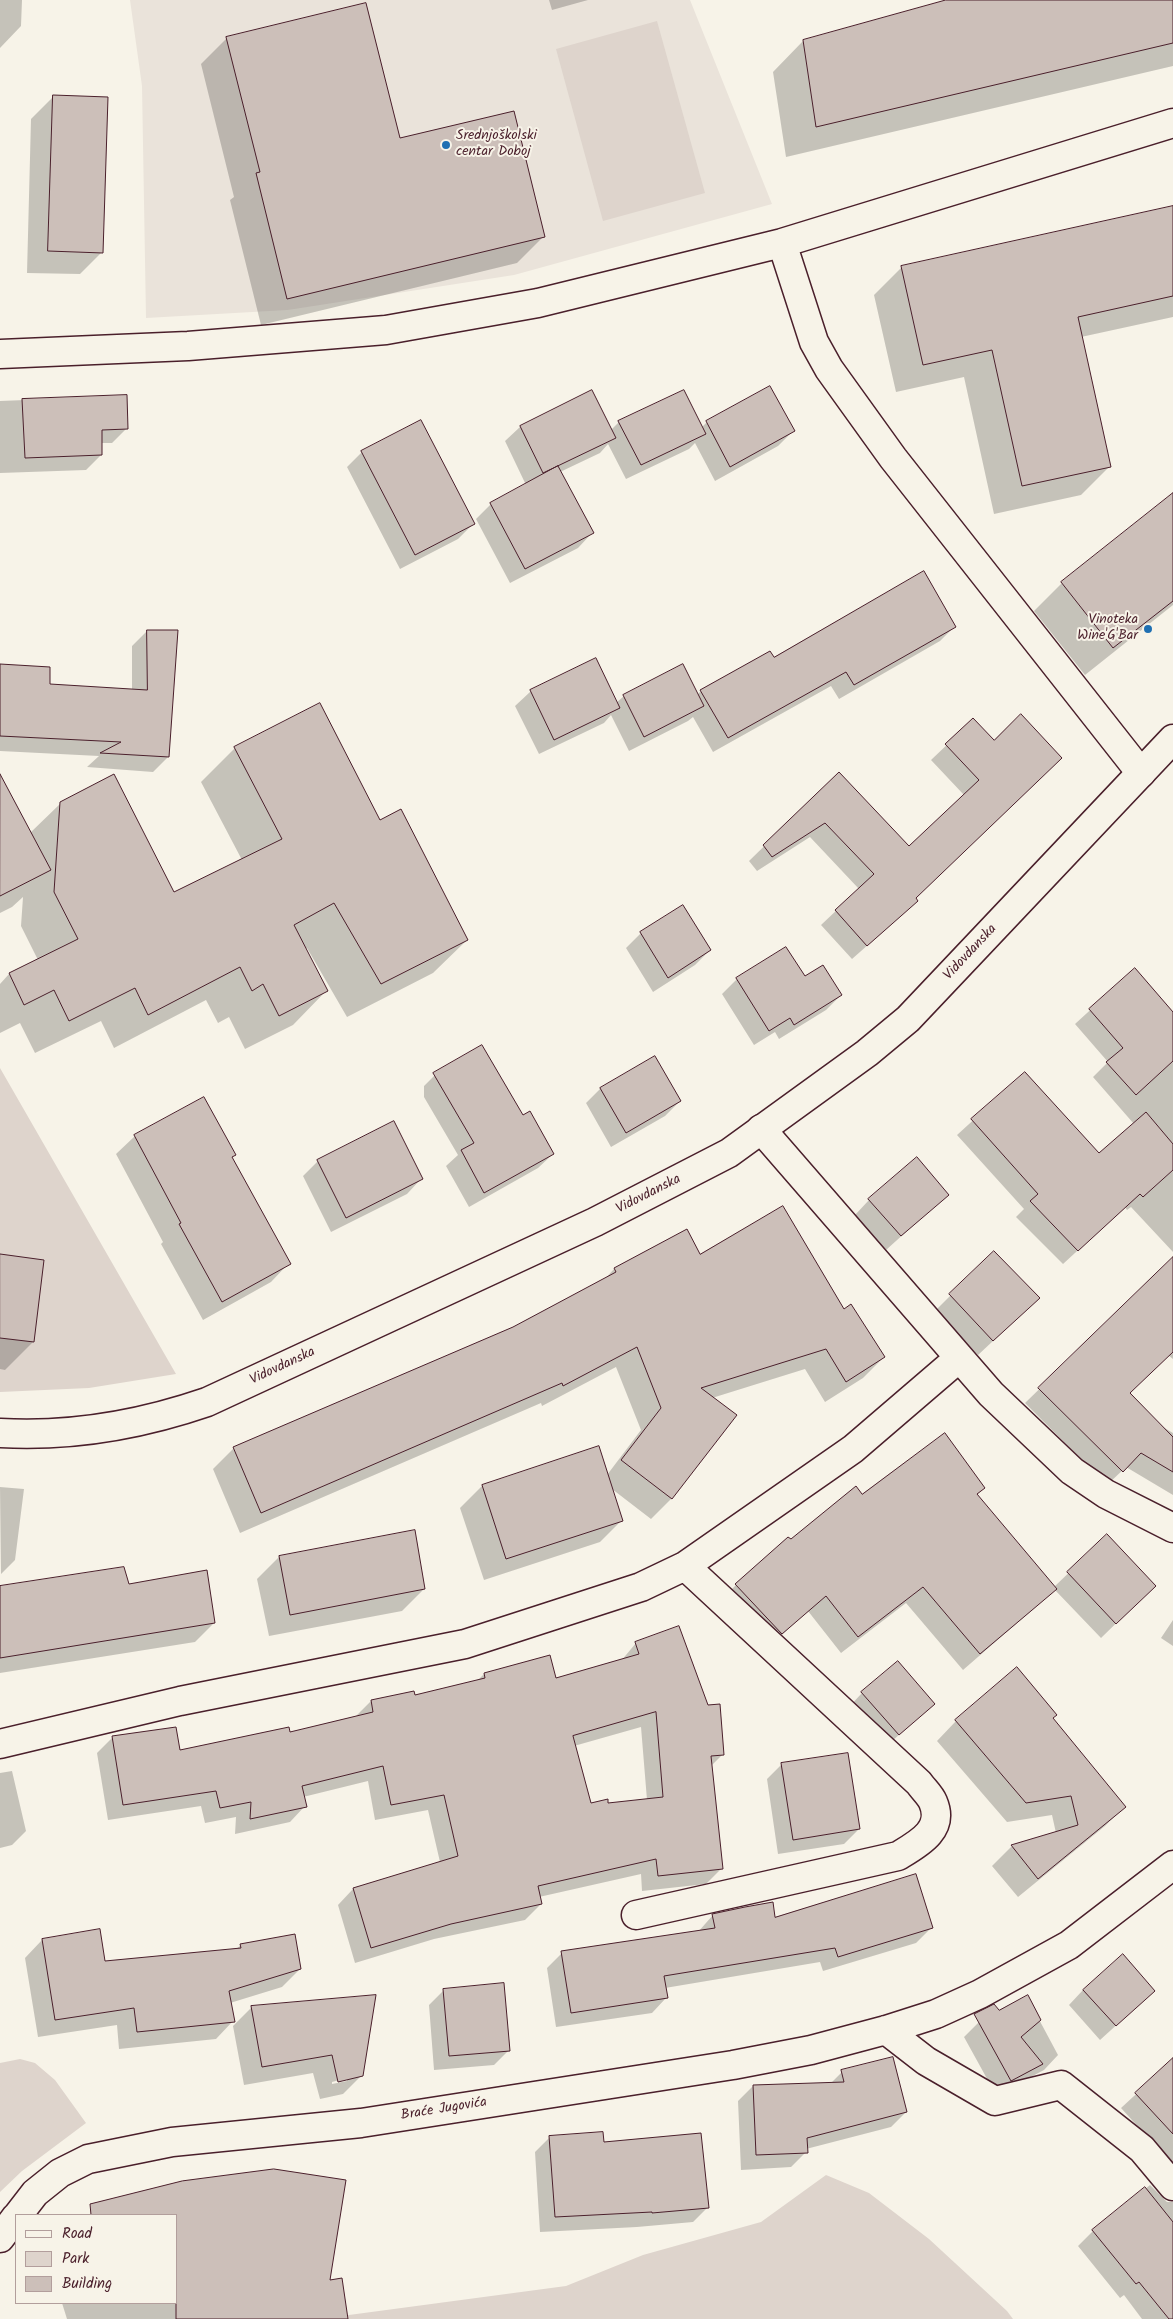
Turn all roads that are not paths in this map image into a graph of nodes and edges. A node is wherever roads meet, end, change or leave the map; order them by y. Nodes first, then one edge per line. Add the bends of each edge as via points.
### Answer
1 (1173, 123) edge
2 (782, 243) junction
3 (0, 354) edge
4 (1173, 740) edge
5 (1141, 773) junction
6 (761, 1129) junction
7 (959, 1358) junction
8 (0, 1433) edge
9 (1173, 1528) edge
10 (684, 1566) junction
11 (0, 1744) edge
12 (1173, 1865) edge
13 (636, 1915) dead end
14 (886, 2030) junction
15 (1173, 2186) edge
16 (19, 2214) edge
17 (15, 2219) edge
18 (0, 2238) edge

1 - 2 street
2 - 3 street via 538,303 386,330 188,346
2 - 5 street via 814,342 829,369 893,458
4 - 5 street, Vidovdanska
5 - 6 street, Vidovdanska via 908,1019
6 - 7 street
6 - 8 street, Vidovdanska via 729,1153 595,1222 207,1402 122,1426 31,1435
7 - 9 street via 991,1394 1072,1471 1106,1494
7 - 10 street via 853,1449
10 - 11 street via 641,1588 465,1644 180,1701
10 - 13 street via 919,1783 933,1802 936,1822 924,1841 898,1856
12 - 14 street, Braće Jugovića via 1069,1944 980,1994 936,2014
14 - 15 street via 926,2061 994,2102 1061,2086 1142,2149
14 - 16 street, Braće Jugovića via 733,2066 361,2123 172,2142 88,2159 60,2173 35,2193
17 - 18 street, Braće Jugovića

